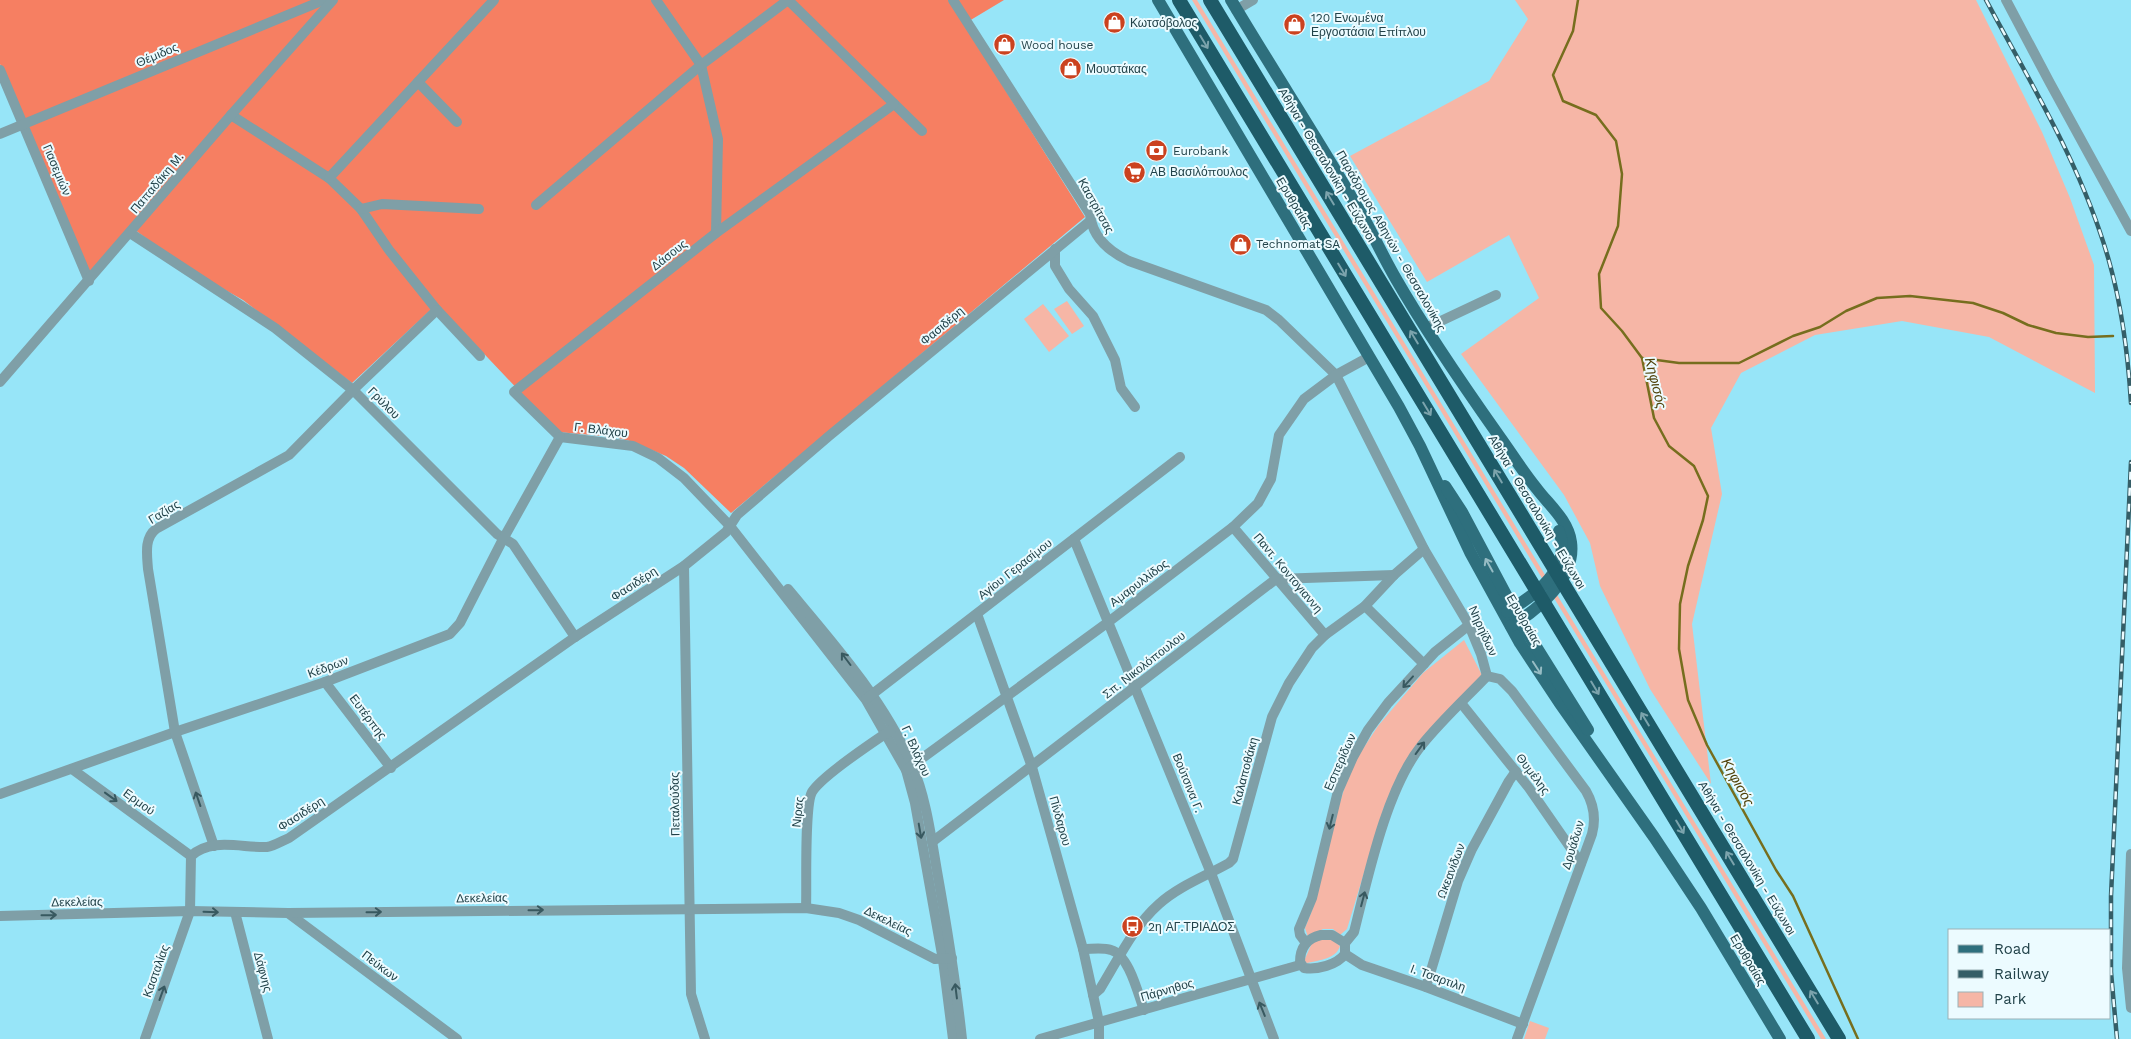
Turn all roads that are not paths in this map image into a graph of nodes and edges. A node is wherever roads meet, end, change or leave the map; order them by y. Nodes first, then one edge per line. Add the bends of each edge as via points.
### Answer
1 (324, 0) edge
2 (333, 0) edge
3 (494, 0) edge
4 (656, 0) edge
5 (788, 0) edge
6 (954, 0) edge
7 (1158, 0) edge
8 (1178, 0) edge
9 (1210, 0) edge
10 (1253, 0) edge
11 (2006, 0) edge
12 (1234, 5) edge
13 (701, 65) junction
14 (0, 70) edge
15 (418, 82) junction
16 (894, 104) junction
17 (231, 115) junction
18 (457, 122) dead end
19 (24, 124) junction
20 (922, 131) dead end
21 (0, 134) edge
22 (328, 178) junction
23 (536, 205) dead end
24 (361, 209) junction
25 (480, 209) dead end
26 (1090, 221) junction
27 (2131, 229) edge
28 (130, 233) junction
29 (716, 233) junction
30 (1055, 249) junction
31 (89, 281) junction
32 (1496, 295) dead end
33 (437, 310) junction
34 (1426, 328) junction
35 (480, 356) dead end
36 (1369, 356) junction
37 (1336, 375) junction
38 (0, 382) edge
39 (353, 390) junction
40 (1135, 407) dead end
41 (560, 437) junction
42 (1180, 457) dead end
43 (1537, 489) junction
44 (730, 526) junction
45 (1233, 526) junction
46 (504, 538) junction
47 (1074, 539) junction
48 (1424, 549) junction
49 (684, 566) junction
50 (1394, 575) junction
51 (1276, 579) junction
52 (1365, 606) junction
53 (1509, 611) junction
54 (977, 614) junction
55 (1107, 623) junction
56 (1515, 624) junction
57 (1468, 625) junction
58 (1325, 635) junction
59 (575, 637) junction
60 (1424, 664) junction
61 (1487, 676) junction
62 (325, 682) junction
63 (1136, 688) junction
64 (869, 698) junction
65 (1007, 698) junction
66 (1461, 703) junction
67 (889, 731) junction
68 (175, 732) junction
69 (1032, 767) junction
70 (391, 768) junction
71 (910, 768) junction
72 (72, 769) junction
73 (1516, 771) junction
74 (0, 794) edge
75 (932, 842) junction
76 (214, 846) junction
77 (2131, 854) edge
78 (191, 856) junction
79 (1581, 863) junction
80 (1210, 874) junction
81 (689, 908) junction
82 (806, 908) junction
83 (190, 911) junction
84 (235, 912) junction
85 (288, 913) junction
86 (0, 916) edge
87 (2130, 926) edge
88 (1306, 943) junction
89 (1345, 948) junction
90 (1083, 949) junction
91 (1120, 954) junction
92 (948, 959) junction
93 (1300, 964) junction
94 (1250, 979) junction
95 (1426, 987) junction
96 (1093, 995) junction
97 (2131, 1008) edge
98 (1144, 1010) junction
99 (1099, 1022) junction
100 (1523, 1024) junction
101 (145, 1039) edge
102 (268, 1039) edge
103 (457, 1039) edge
104 (705, 1039) edge
105 (953, 1039) edge
106 (962, 1039) edge
107 (1040, 1039) edge
108 (1099, 1039) edge
109 (1274, 1039) edge
110 (1517, 1039) edge
111 (1780, 1039) edge
112 (1808, 1039) edge
113 (1839, 1039) edge

1 - 19 street, Θέμιδος
2 - 17 street, Παπαδάκη Μ.
3 - 15 street
4 - 13 street
5 - 13 street
5 - 16 street
6 - 26 street, Καστρίτσας via 1090,214
7 - 36 main road, Ερυθραίας
8 -> 112 highway
113 -> 9 highway, Αθήνα - Θεσσαλονίκη - Εύζωνοι
10 - 12 street
11 - 27 street
12 - 34 main road, Παράδρομος Αθηνών - Θεσσαλονίκης
13 - 23 street
13 - 29 street via 718,140
14 - 19 street, Γιασεμιών
15 - 18 street
15 - 22 street
16 - 20 street
16 - 29 street, Δάσους
17 - 22 street
17 - 28 street, Παπαδάκη Μ.
19 - 21 street, Θέμιδος
19 - 31 street, Γιασεμιών
22 - 24 street
24 - 25 street via 382,204
24 - 33 street
26 - 30 street, Φασιδέρη
26 - 37 street, Καστρίτσας via 1102,242 1119,256 1273,314
28 - 31 street, Παπαδάκη Μ.
28 - 39 street, Γρύλου via 275,328
29 - 41 street, Δάσους via 514,392
30 - 40 street via 1055,266 1069,289 1093,316 1115,360 1121,388
30 - 44 street, Φασιδέρη via 829,436 737,515
31 - 38 street, Παπαδάκη Μ.
32 - 34 street
33 - 35 street
33 - 39 street, Γαζίας
34 - 43 main road, Παράδρομος Αθηνών - Θεσσαλονίκης
36 - 37 street, Αμαρυλλίδος
36 - 53 main road, Ερυθραίας via 1462,512
37 - 45 street, Αμαρυλλίδος via 1304,399 1279,435 1271,479 1258,503
37 - 48 street, Νηρηϊδων
39 - 46 street, Γρύλου
39 - 68 street, Γαζίας via 289,455 151,533 146,552 148,569
41 - 44 street, Γ. Βλάχου via 633,446 645,451 684,478
41 - 46 street, Κέδρων
42 - 47 street, Αγίου Γερασίμου
43 - 53 main road, Παράδρομος Αθηνών - Θεσσαλονίκης via 1560,533 1562,551 1558,566 1549,579
43 - 56 main road, Παράδρομος Αθηνών - Θεσσαλονίκης via 1567,529 1571,552 1566,572 1556,587
44 - 49 street, Φασιδέρη
44 - 64 street, Γ. Βλάχου via 748,542 840,652
45 - 51 street, Παντ. Κοντογιαννη
45 - 55 street, Αμαρυλλίδος
46 - 59 street, Γρύλου via 518,550
46 - 62 street, Κέδρων via 454,631
47 - 54 street, Αγίου Γερασίμου
47 - 55 street, Βούτσινα Γ.
48 - 50 street, Καλαποθάκη
48 - 57 street, Νηρηϊδων
49 - 59 street, Φασιδέρη
49 - 81 street, Πεταλούδας
50 - 51 street
50 - 52 street, Καλαποθάκη
51 - 58 street, Παντ. Κοντογιαννη
51 - 63 street, Σπ. Νικολόπουλου
52 - 58 street, Καλαποθάκη
52 - 60 street
53 - 56 main road, Ερυθραίας
54 - 64 street, Αγίου Γερασίμου
54 - 65 street, Πίνδαρου
55 - 63 street, Βούτσινα Γ.
55 - 65 street, Αμαρυλλίδος
56 - 111 main road, Ερυθραίας via 1559,702 1701,908
57 - 60 street, Εσπερίδων
57 - 61 street, Νηρηϊδων
58 - 80 street, Καλαποθάκη via 1298,668 1272,717 1233,860
59 - 70 street, Φασιδέρη
60 -> 88 street, Εσπερίδων via 1378,717 1353,757 1341,784 1312,898 1299,929
61 - 66 street, Νηρηϊδων
61 - 79 street, Δρυάδων via 1495,677 1508,686 1590,797 1594,828
62 - 68 street, Κέδρων
62 - 70 street, Ευτέρπης
63 - 69 street, Σπ. Νικολόπουλου
63 - 80 street, Βούτσινα Γ.
64 - 67 street, Γ. Βλάχου
65 - 69 street, Πίνδαρου
65 - 71 street, Αμαρυλλίδος
66 - 73 street, Θυμέλης
89 -> 66 street, Νηρηϊδων via 1354,932 1397,788 1420,746
67 - 71 street, Γ. Βλάχου
67 - 82 street, Νιρας via 822,781 811,793
68 - 72 street, Κέδρων
76 -> 68 street, Γαζίας
69 - 75 street, Σπ. Νικολόπουλου
69 - 90 street, Πίνδαρου
70 - 76 street, Φασιδέρη via 269,847
71 - 75 street, Γ. Βλάχου via 928,819
71 -> 92 street, Γ. Βλάχου
72 - 74 street, Κέδρων
72 -> 78 street, Ερμού
73 - 79 street, Θυμέλης
73 - 95 street, Ωκεανίδων via 1458,881
75 - 92 street, Γ. Βλάχου
76 - 78 street, Φασιδέρη via 202,847
77 - 87 street
78 - 83 street
79 - 100 street, Δρυάδων
80 - 91 street, Καλαποθάκη via 1158,905
80 - 94 street, Βούτσινα Γ.
81 - 82 street, Δεκελείας
85 -> 81 street, Δεκελείας
81 - 104 street, Πεταλούδας via 691,994
82 - 92 street, Δεκελείας via 848,916 935,959
83 -> 84 street, Δεκελείας
86 -> 83 street, Δεκελείας
101 -> 83 street, Κασταλίας
84 - 85 street, Δεκελείας
84 - 102 street, Δάφνης
85 - 103 street, Πεύκων
87 - 97 street via 2127,968
88 - 89 street via 1311,938 1332,935
88 - 93 street via 1300,954
89 - 93 street via 1340,959 1322,967 1308,969
89 - 95 street, Ι. Τσαρτιλη via 1362,965
90 - 91 street via 1108,949
90 - 96 street, Πίνδαρου
91 - 96 street, Καλαποθάκη via 1100,990
91 - 98 street
92 - 105 street, Γ. Βλάχου
106 -> 92 street, Γ. Βλάχου
93 - 94 street, Πάρνηθος
94 - 98 street, Πάρνηθος
109 -> 94 street, Βούτσινα Γ.
95 - 100 street, Ι. Τσαρτιλη
96 - 99 street, Πίνδαρου
98 - 99 street, Πάρνηθος
99 - 107 street, Πάρνηθος
99 - 108 street, Πίνδαρου
100 - 110 street, Δρυάδων

